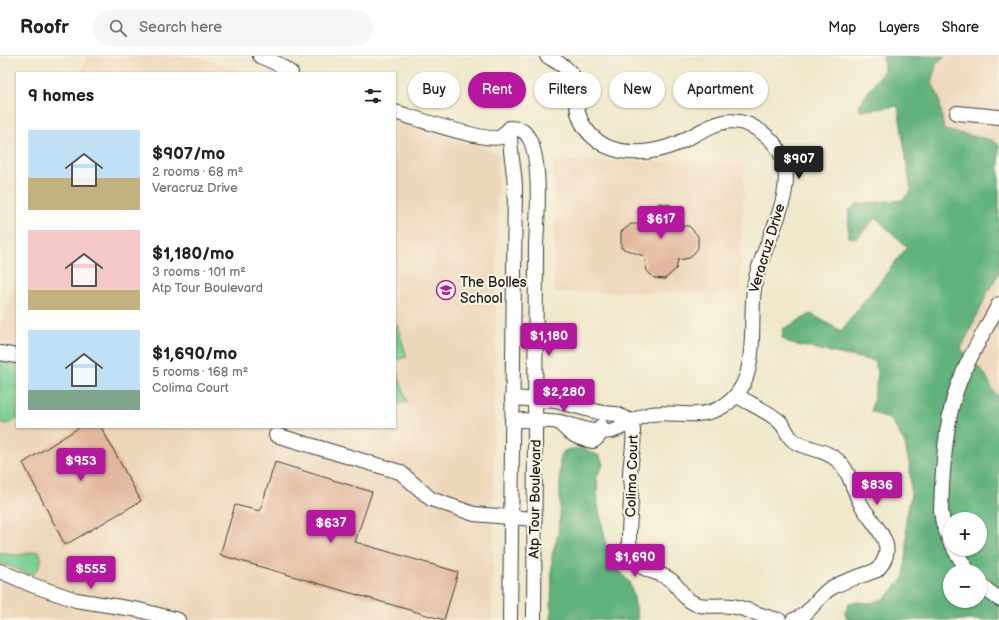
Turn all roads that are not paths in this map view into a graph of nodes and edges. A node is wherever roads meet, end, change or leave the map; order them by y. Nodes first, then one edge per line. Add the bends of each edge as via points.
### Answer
1 (260, 56) edge
2 (547, 56) edge
3 (290, 72) edge
4 (396, 112) edge
5 (956, 113) dead end
6 (999, 117) edge
7 (510, 128) junction
8 (999, 304) edge
9 (736, 395) junction
10 (512, 398) junction
11 (535, 398) junction
12 (580, 406) junction
13 (602, 413) junction
14 (512, 420) junction
15 (536, 420) junction
16 (559, 422) junction
17 (631, 422) junction
18 (574, 426) junction
19 (601, 432) junction
20 (276, 436) dead end
21 (511, 518) junction
22 (534, 519) junction
23 (943, 520) edge
24 (0, 571) edge
25 (987, 590) edge
26 (999, 599) edge
27 (178, 620) edge
28 (510, 620) edge
29 (534, 620) edge
30 (779, 620) edge
31 (793, 620) edge

1 - 3 street
2 - 9 street, Veracruz Drive via 571,72 578,89 577,106 584,126 596,140 612,148 636,152 662,149 707,126 733,121 756,129 770,139 782,156 786,187 755,279 752,296 751,353 748,369
4 - 7 street via 450,129 492,138 500,137
5 - 6 street
7 - 10 street, Atp Tour Boulevard via 509,146 514,165 515,186
7 - 11 street, Atp Tour Boulevard via 520,129 527,135 537,165
8 - 23 street via 973,354 949,415 941,511
9 - 17 street, Veracruz Drive via 728,403 706,413 650,414
9 - 31 street via 779,422 796,443 837,459 886,546 883,565 877,570 832,588 804,615
10 - 11 street
10 - 14 street, Atp Tour Boulevard
11 - 12 street
11 - 15 street, Atp Tour Boulevard
12 - 13 street
12 - 18 street
13 - 17 street via 616,414
13 - 19 street
14 - 15 street, Veracruz Drive
14 - 21 street, Atp Tour Boulevard
15 - 16 street, Veracruz Drive
15 - 22 street, Atp Tour Boulevard
16 - 18 street, Veracruz Drive
16 - 19 street via 576,438 593,441
17 - 19 street, Veracruz Drive via 613,431
17 - 30 street, Colima Court via 635,439 630,475 630,549 634,558 650,572 673,582 690,601 704,605 732,606
18 - 19 street, Veracruz Drive via 587,431
20 - 21 street via 400,472 431,499 474,514
21 - 22 street
21 - 28 street, Atp Tour Boulevard
22 - 29 street, Atp Tour Boulevard
24 - 27 street via 76,600 139,610
25 - 26 street

